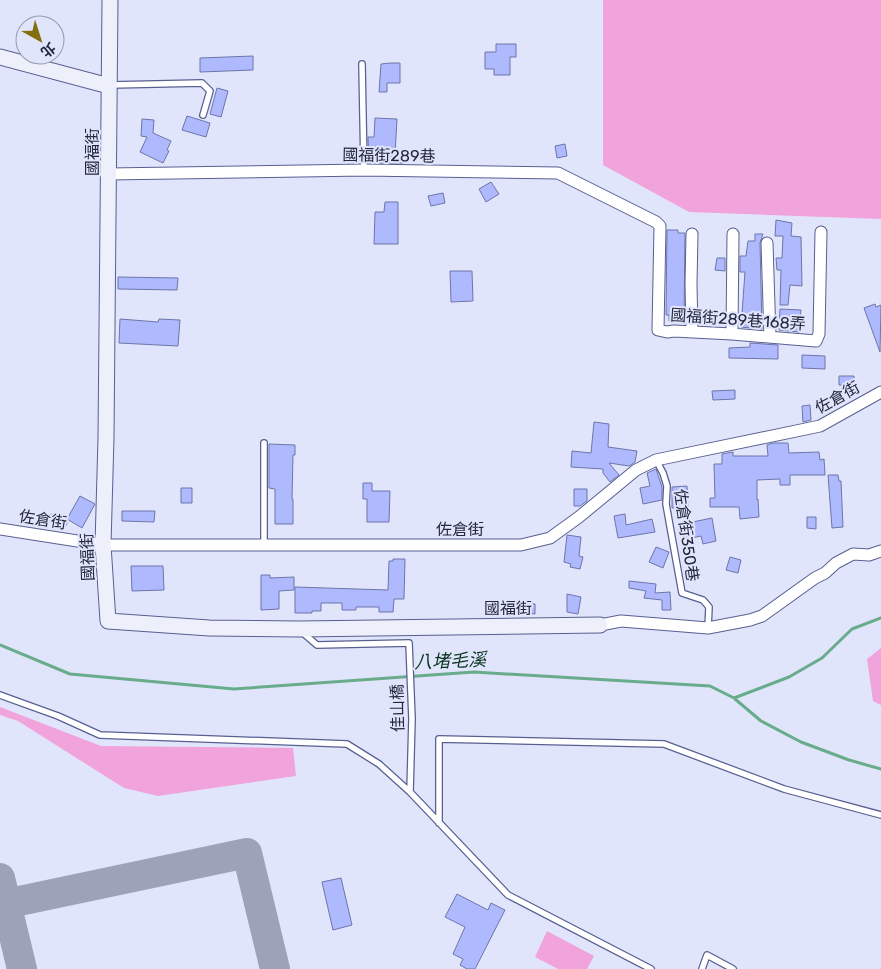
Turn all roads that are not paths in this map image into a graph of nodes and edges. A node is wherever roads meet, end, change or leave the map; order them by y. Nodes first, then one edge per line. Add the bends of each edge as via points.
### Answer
1 (110, 0) edge
2 (0, 57) edge
3 (362, 64) dead end
4 (110, 86) junction
5 (203, 115) dead end
6 (364, 170) junction
7 (109, 174) junction
8 (656, 222) joint
9 (821, 232) dead end
10 (692, 234) dead end
11 (733, 234) dead end
12 (768, 243) dead end
13 (692, 331) junction
14 (732, 334) junction
15 (770, 336) junction
16 (881, 392) edge
17 (264, 443) dead end
18 (656, 460) junction
19 (0, 529) edge
20 (103, 545) junction
21 (264, 545) junction
22 (881, 551) edge
23 (600, 625) joint
24 (708, 628) junction
25 (299, 629) junction
26 (0, 694) edge
27 (410, 792) junction
28 (881, 815) edge
29 (439, 823) junction
30 (651, 969) edge
31 (702, 969) edge
32 (733, 969) edge

1 - 4 street, 國福街
2 - 4 street
3 - 6 lane
4 - 5 lane via 202,83 210,91
4 - 7 street, 國福街
6 - 7 street, 國福街289巷
6 - 8 street, 國福街289巷 via 558,173
7 - 20 street, 國福街
8 - 13 street, 國福街289巷168弄 via 660,226 658,330
9 - 15 street, 國福街289巷168弄 via 819,334 816,341
10 - 13 street
11 - 14 street
12 - 15 street
13 - 14 street, 國福街289巷168弄
14 - 15 street, 國福街289巷168弄
16 - 18 street, 佐倉街 via 820,426
17 - 21 lane
18 - 21 street, 佐倉街 via 636,470 550,538 521,545
18 - 24 lane, 佐倉街350巷 via 667,486 666,504 682,593 703,600 708,607
19 - 20 street, 佐倉街
20 - 21 street, 佐倉街
20 - 25 street, 國福街 via 108,621 209,628
22 - 24 street via 869,555 853,554 836,563 762,616
23 - 24 street via 621,621
23 - 25 street, 國福街
25 - 27 lane, 佳山橋 via 317,645 409,643
26 - 27 lane via 100,735 347,744 379,764
27 - 29 lane
28 - 29 lane via 784,789 664,744 439,739
29 - 30 lane via 508,895
31 - 32 lane via 707,955

